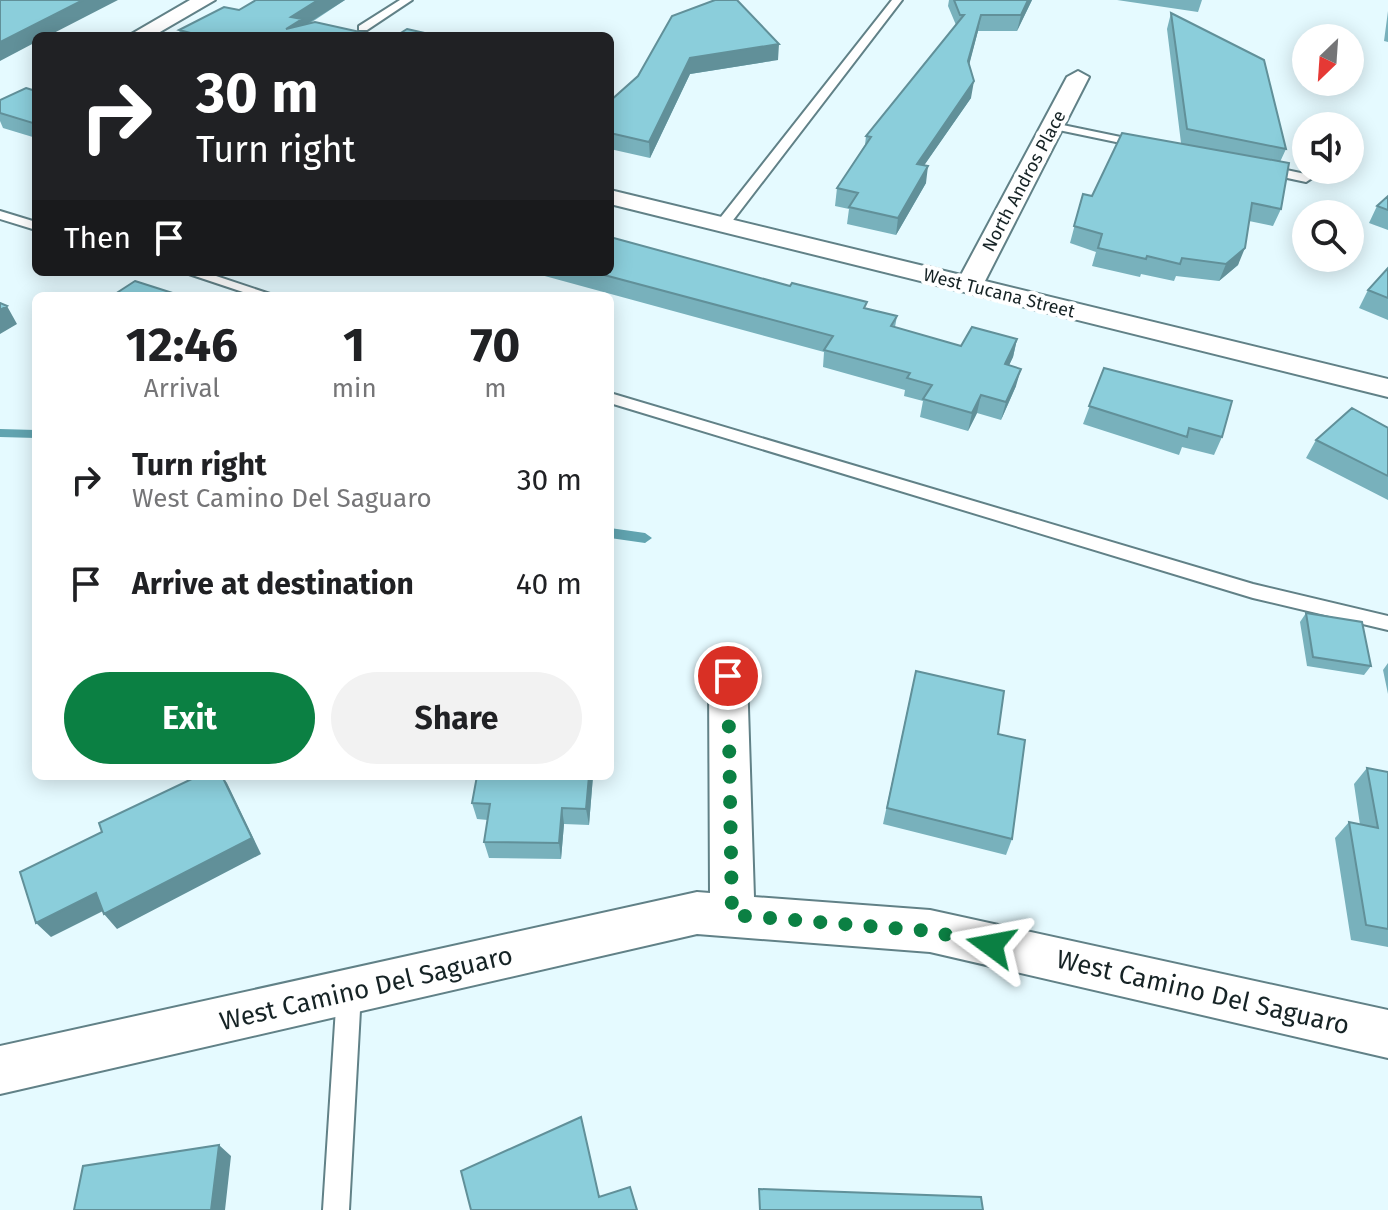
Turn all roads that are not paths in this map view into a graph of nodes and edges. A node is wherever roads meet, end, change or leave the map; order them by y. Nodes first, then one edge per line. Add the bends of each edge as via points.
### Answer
1 (205, 0) edge
2 (407, 0) edge
3 (897, 0) edge
4 (363, 28) dead end
5 (145, 32) edge
6 (1078, 77) dead end
7 (1053, 126) junction
8 (1157, 147) edge
9 (1247, 166) edge
10 (1292, 175) edge
11 (614, 198) edge
12 (0, 215) edge
13 (32, 225) edge
14 (722, 225) junction
15 (203, 276) edge
16 (969, 286) junction
17 (256, 292) edge
18 (1388, 388) edge
19 (614, 399) edge
20 (1388, 623) edge
21 (728, 676) dead end
22 (732, 915) junction
23 (349, 992) junction
24 (1388, 1034) edge
25 (0, 1070) edge
26 (336, 1210) edge

1 - 5 street
2 - 4 lane
3 - 14 lane
6 - 7 street, North Andros Place
7 - 8 lane
7 - 16 street, North Andros Place
9 - 10 lane
11 - 14 street, West Tucana Street
12 - 13 lane
14 - 16 street, West Tucana Street
15 - 17 lane
16 - 18 street, West Tucana Street
19 - 20 lane via 1253,591
21 - 22 street
22 - 23 street, West Camino Del Saguaro via 697,913
22 - 24 street, West Camino Del Saguaro via 930,931
23 - 25 street, West Camino Del Saguaro
23 - 26 lane

